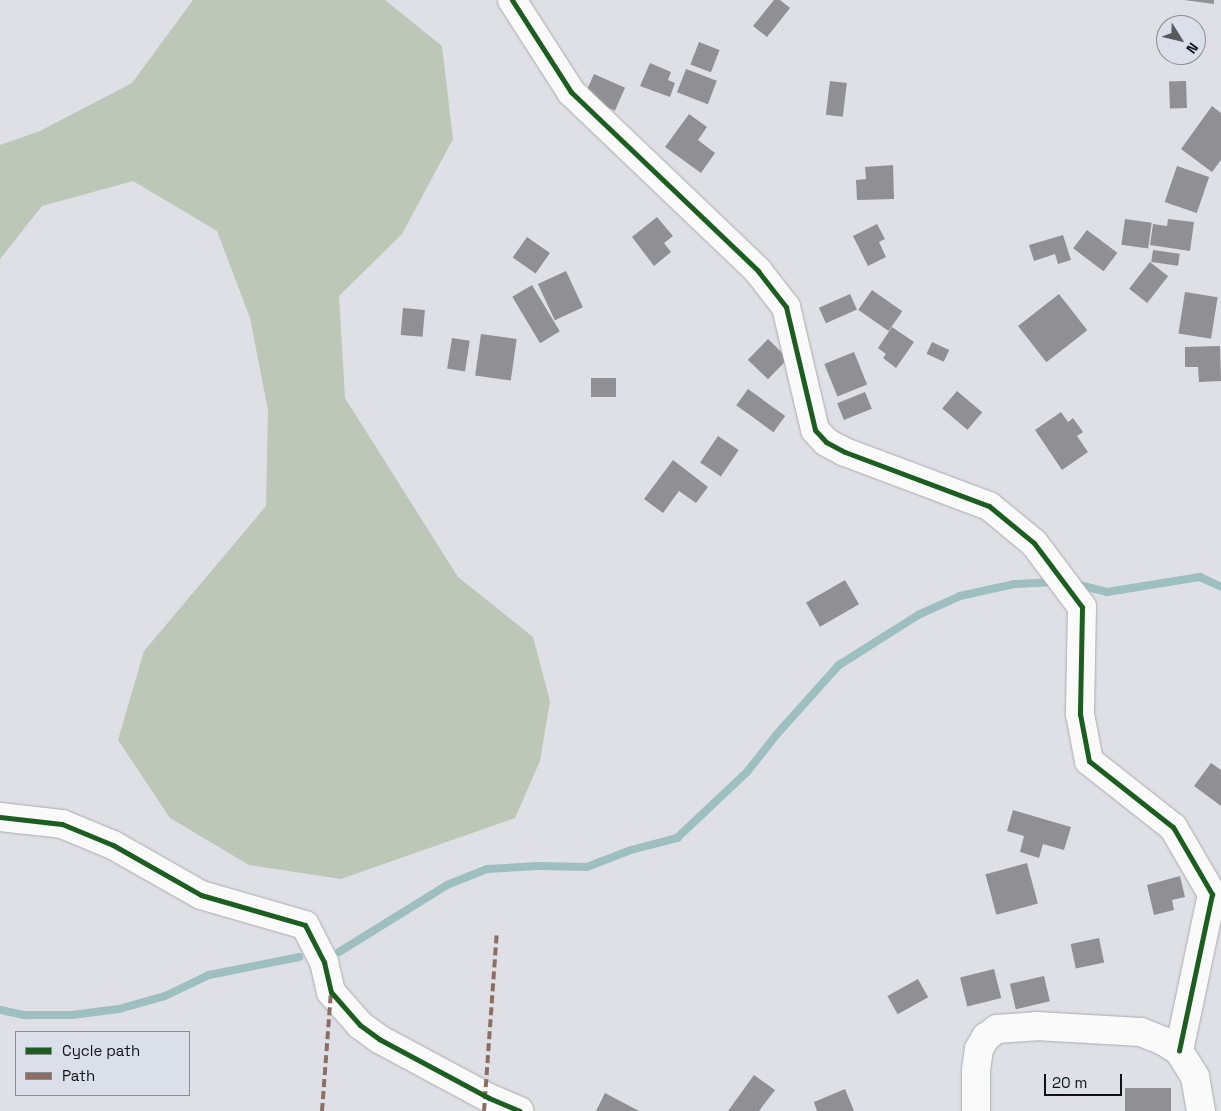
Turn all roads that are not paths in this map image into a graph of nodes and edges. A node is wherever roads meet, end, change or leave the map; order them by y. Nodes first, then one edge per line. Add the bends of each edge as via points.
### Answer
1 (512, 0) edge
2 (0, 817) edge
3 (1179, 1051) junction
4 (519, 1111) edge
5 (976, 1111) edge
6 (1200, 1111) edge

1 - 3 street via 571,92 758,271 786,307 816,430 826,442 989,506 1034,543 1082,607 1080,714 1089,761 1173,827 1212,894
2 - 4 street via 62,824 113,845 201,895 305,925 324,962 331,992 360,1025 379,1039
3 - 5 street via 1140,1032 1036,1026 997,1029 986,1036 979,1049
3 - 6 street via 1195,1077

